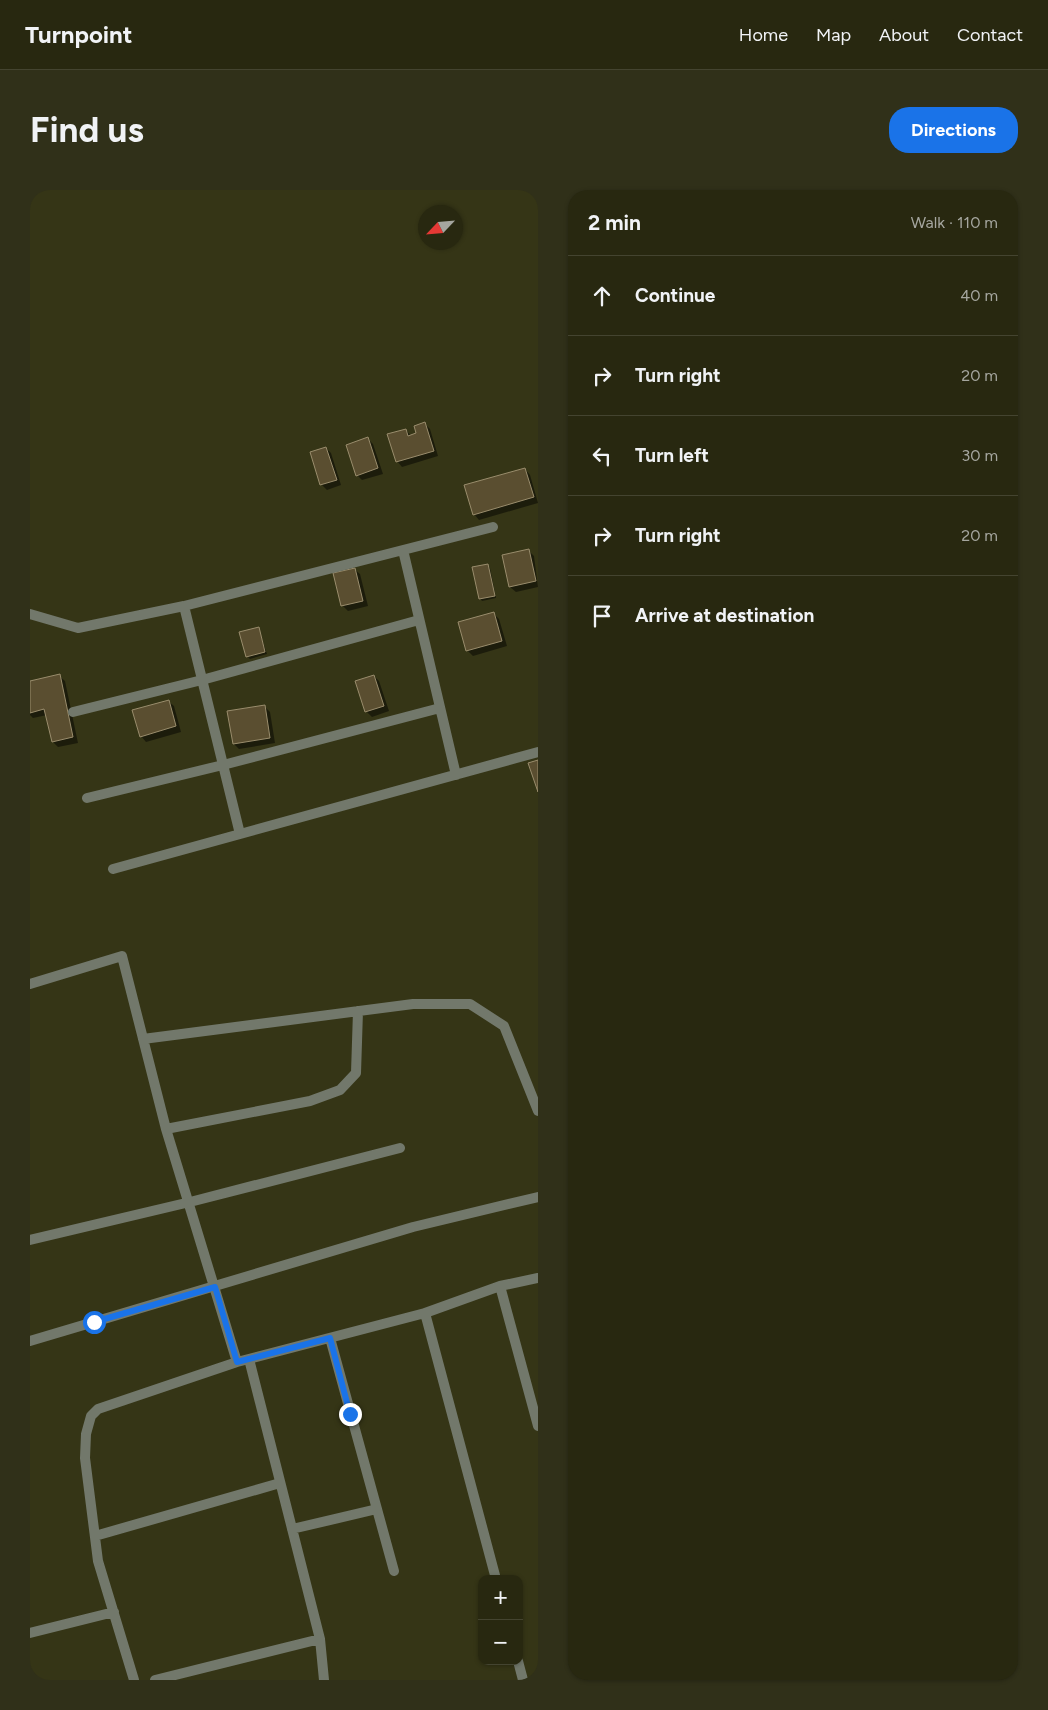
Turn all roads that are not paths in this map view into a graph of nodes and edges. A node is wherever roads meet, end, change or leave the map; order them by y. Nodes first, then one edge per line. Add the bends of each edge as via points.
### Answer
1 (493, 527) dead end
2 (402, 550) junction
3 (184, 606) junction
4 (30, 614) edge
5 (419, 620) junction
6 (202, 680) junction
7 (440, 708) junction
8 (74, 712) dead end
9 (538, 752) edge
10 (223, 765) junction
11 (456, 775) junction
12 (87, 798) dead end
13 (240, 834) junction
14 (113, 869) dead end
15 (30, 984) edge
16 (358, 1011) junction
17 (143, 1039) junction
18 (538, 1111) edge
19 (166, 1129) junction
20 (400, 1148) dead end
21 (538, 1197) edge
22 (190, 1202) junction
23 (30, 1240) edge
24 (538, 1278) edge
25 (500, 1286) junction
26 (215, 1287) junction
27 (425, 1313) junction
28 (330, 1338) junction
29 (30, 1341) edge
30 (249, 1359) junction
31 (237, 1362) junction
32 (538, 1426) edge
33 (280, 1483) junction
34 (377, 1509) junction
35 (292, 1529) junction
36 (95, 1536) junction
37 (394, 1571) dead end
38 (495, 1575) edge
39 (114, 1612) junction
40 (30, 1633) edge
41 (320, 1639) junction
42 (519, 1665) edge
43 (134, 1680) edge
44 (155, 1680) edge
45 (324, 1680) edge
46 (523, 1680) edge

1 - 2 street
2 - 3 street
2 - 5 street
3 - 4 street via 78,628
3 - 6 street
5 - 6 street
5 - 7 street
6 - 8 street
6 - 10 street
7 - 10 street
7 - 11 street
9 - 11 street
10 - 12 street
10 - 13 street
11 - 13 street
13 - 14 street
15 - 17 street via 122,956
16 - 17 street
16 - 18 street via 414,1004 470,1004 504,1026
16 - 19 street via 356,1073 340,1090 310,1101
17 - 19 street
19 - 22 street
20 - 22 street
21 - 26 street via 413,1227
22 - 23 street
22 - 26 street
24 - 25 street
25 - 27 street
25 - 32 street
26 - 29 street
26 - 31 street
27 - 28 street
27 - 38 street
28 - 30 street
28 - 34 street
30 - 31 street
30 - 33 street
31 - 36 street via 98,1409 90,1416 85,1458
33 - 35 street
33 - 36 street
34 - 35 street
34 - 37 street
35 - 41 street
36 - 39 street via 98,1561
39 - 40 street
39 - 43 street
41 - 44 street
41 - 45 street
42 - 46 street

